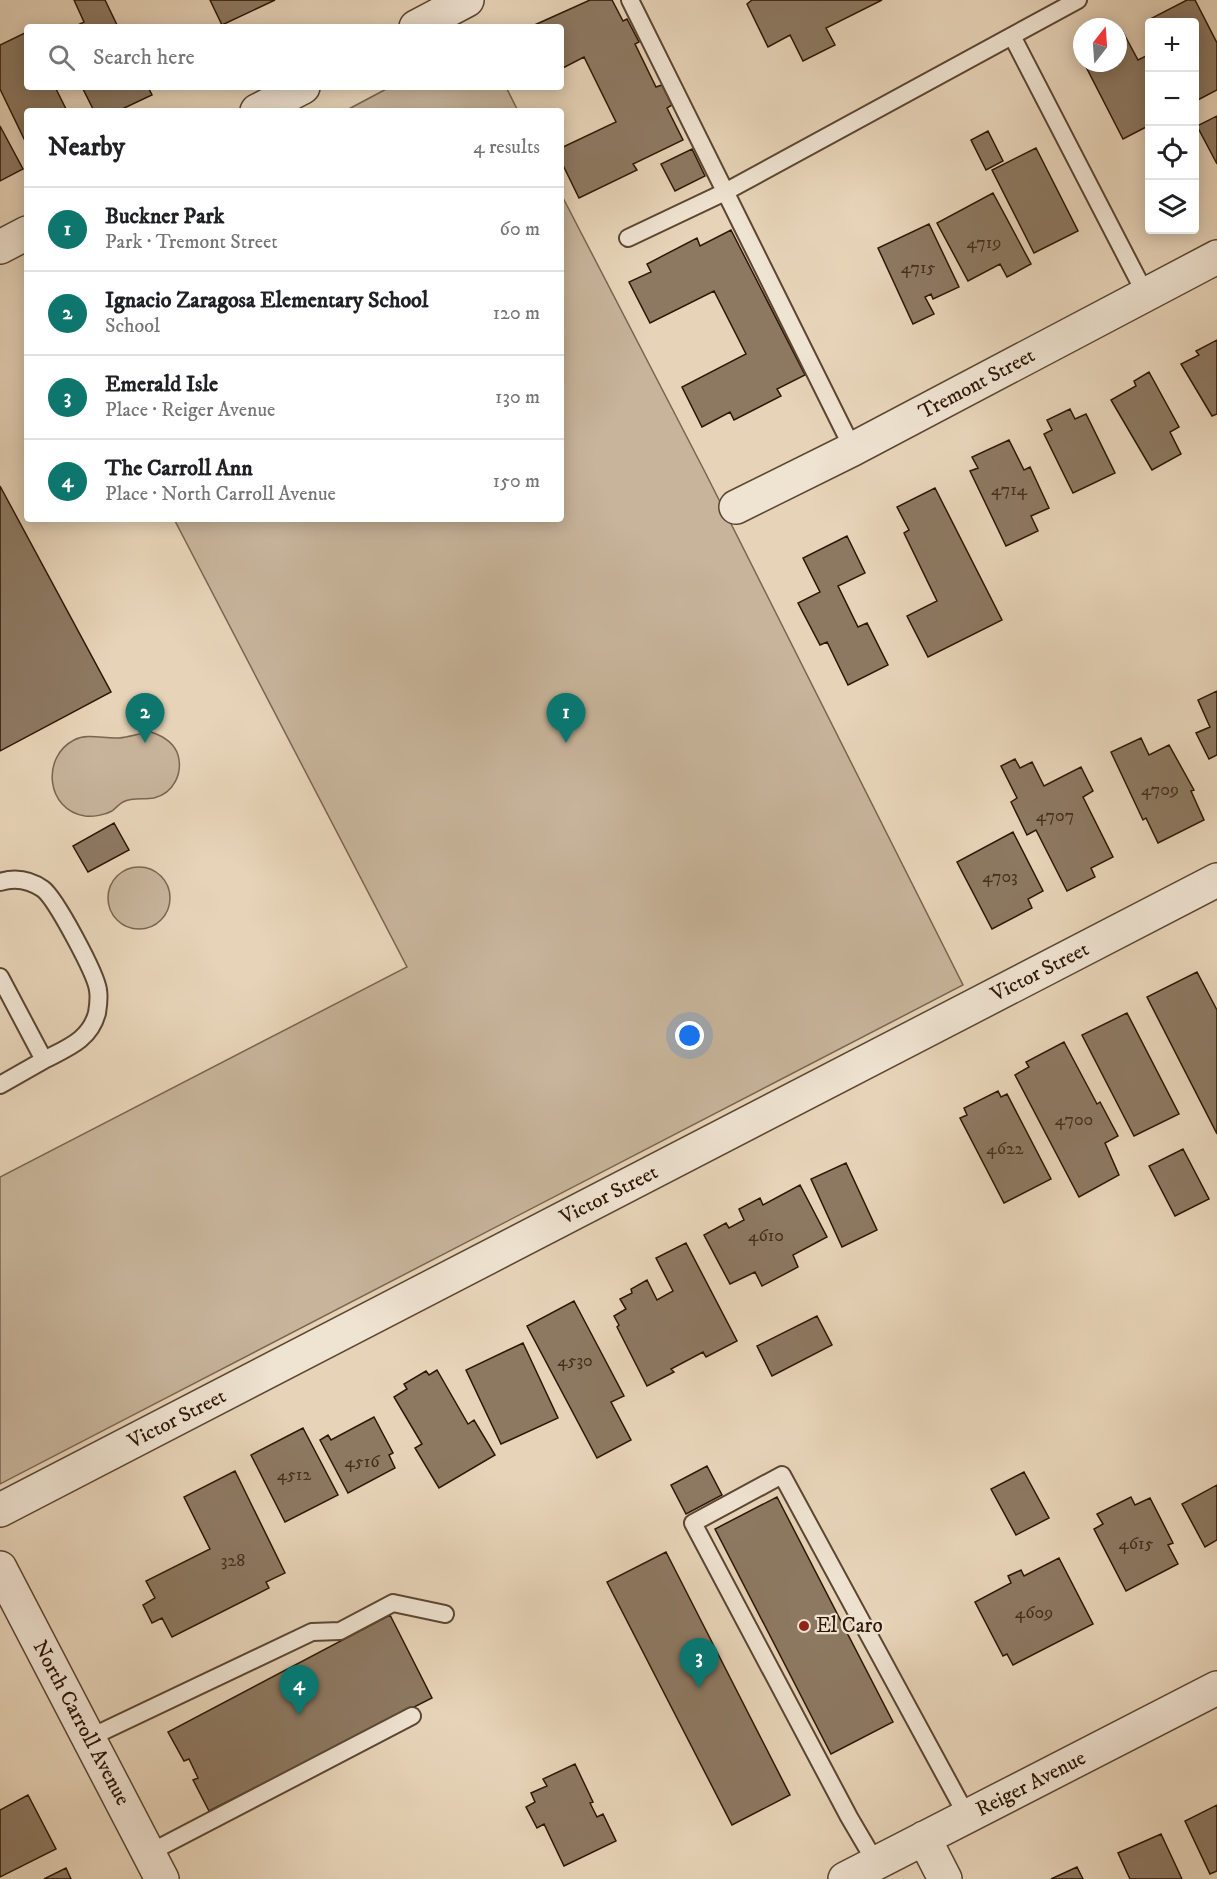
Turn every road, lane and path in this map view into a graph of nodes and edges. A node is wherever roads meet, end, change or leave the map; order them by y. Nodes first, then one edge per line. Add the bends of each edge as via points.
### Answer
1 (467, 0) edge
2 (630, 0) edge
3 (1078, 0) edge
4 (422, 24) edge
5 (1012, 36) junction
6 (297, 90) edge
7 (263, 108) edge
8 (725, 192) junction
9 (24, 235) edge
10 (628, 238) dead end
11 (0, 247) edge
12 (1217, 257) edge
13 (1146, 295) junction
14 (853, 449) junction
15 (736, 507) dead end
16 (1217, 880) edge
17 (0, 882) edge
18 (0, 977) edge
19 (45, 1060) junction
20 (0, 1084) edge
21 (0, 1510) edge
22 (0, 1568) edge
23 (445, 1614) dead end
24 (1217, 1688) edge
25 (412, 1716) dead end
26 (89, 1738) junction
27 (967, 1816) junction
28 (924, 1838) junction
29 (876, 1863) junction
30 (155, 1866) edge
31 (845, 1879) edge
32 (945, 1879) edge

1 - 4 street
2 - 8 lane
3 - 5 lane
5 - 8 lane
5 - 13 lane
6 - 7 street
8 - 10 lane
8 - 14 lane
9 - 11 street
12 - 13 street, Tremont Street
13 - 14 street, Tremont Street
14 - 15 street, Tremont Street
16 - 21 street, Victor Street
17 - 19 lane via 27,880 45,891 66,920 98,989 97,1014 82,1040
18 - 19 lane
19 - 20 lane
22 - 26 street, North Carroll Avenue
23 - 26 lane via 393,1603 340,1631 312,1632
24 - 27 street, Reiger Avenue
25 - 30 lane
26 - 30 street, North Carroll Avenue
27 - 28 street, Reiger Avenue
27 - 29 lane via 783,1475 693,1523
28 - 29 street, Reiger Avenue
28 - 32 street
29 - 31 street, Reiger Avenue

